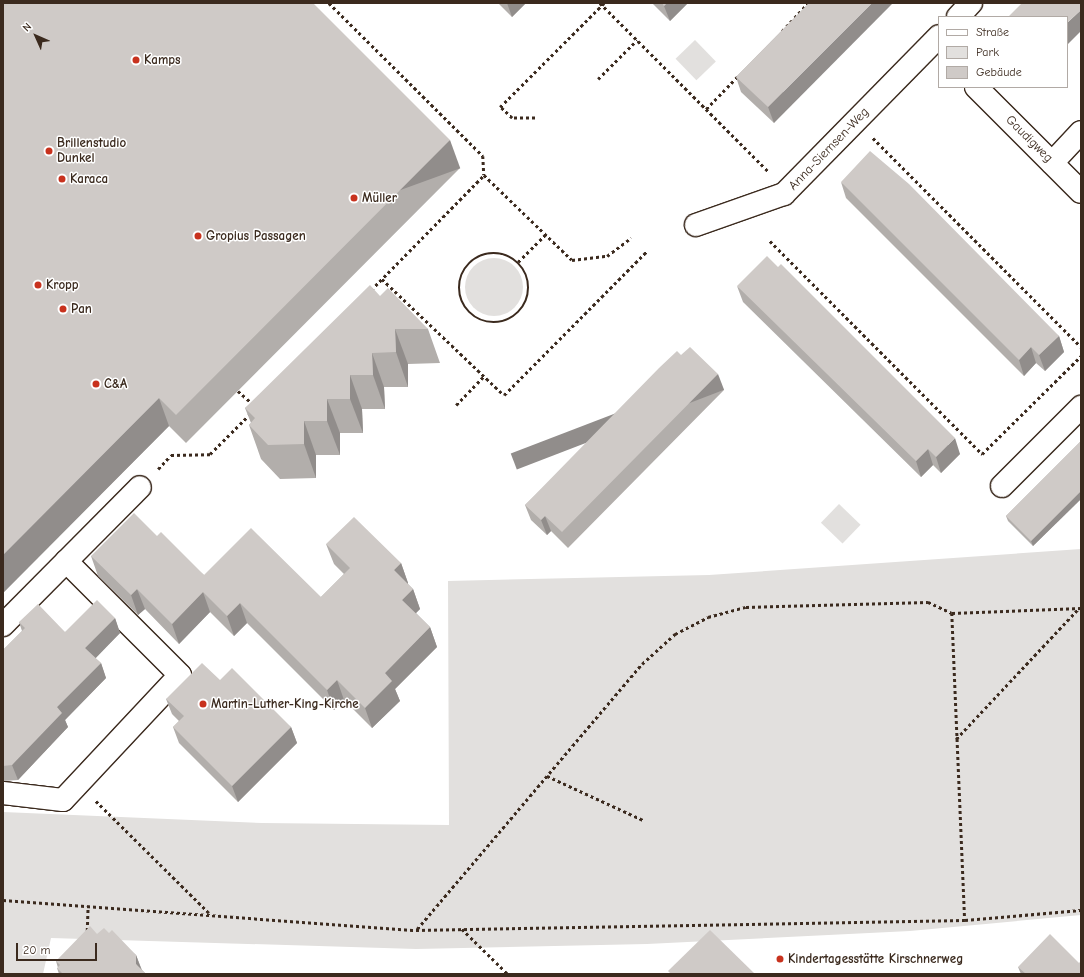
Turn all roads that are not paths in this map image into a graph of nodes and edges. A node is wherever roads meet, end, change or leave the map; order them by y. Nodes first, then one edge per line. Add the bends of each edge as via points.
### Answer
1 (971, 3) edge
2 (959, 16) edge
3 (937, 43) edge
4 (977, 88) edge
5 (1081, 132) edge
6 (1052, 163) junction
7 (1081, 192) edge
8 (696, 226) dead end
9 (1081, 407) edge
10 (1002, 486) dead end
11 (140, 487) road end
12 (66, 561) junction
13 (3, 625) edge
14 (3, 793) edge

1 - 2 street
3 - 8 street, Anna-Siemsen-Weg via 784,194
4 - 6 street, Gaudigweg
5 - 6 street
6 - 7 street, Gaudigweg
9 - 10 street
11 - 12 street
12 - 13 street
12 - 14 street via 180,675 63,800

